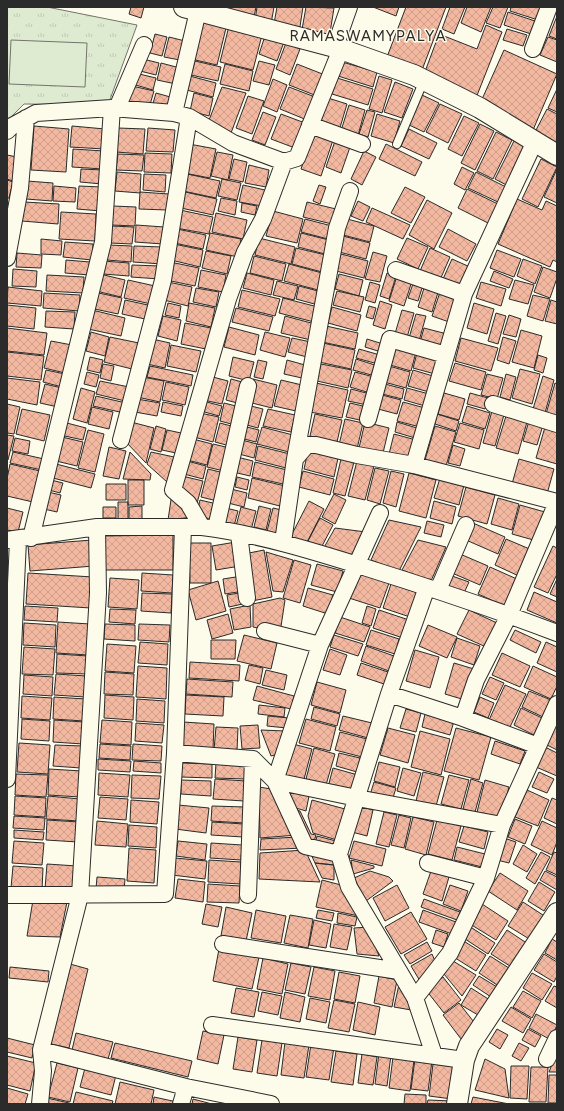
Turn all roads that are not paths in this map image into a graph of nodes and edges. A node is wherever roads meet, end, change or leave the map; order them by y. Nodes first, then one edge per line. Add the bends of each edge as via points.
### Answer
1 (349, 7) edge
2 (549, 7) edge
3 (191, 9) edge
4 (144, 44) dead end
5 (338, 48) junction
6 (534, 49) dead end
7 (424, 80) junction
8 (115, 108) junction
9 (181, 115) junction
10 (26, 118) junction
11 (310, 125) junction
12 (7, 131) edge
13 (535, 141) junction
14 (362, 144) dead end
15 (397, 144) dead end
16 (557, 155) edge
17 (284, 162) junction
18 (350, 190) dead end
19 (7, 258) edge
20 (396, 270) dead end
21 (464, 294) junction
22 (446, 355) junction
23 (248, 386) dead end
24 (493, 404) dead end
25 (368, 419) dead end
26 (557, 424) edge
27 (121, 440) dead end
28 (295, 458) junction
29 (414, 465) junction
30 (557, 502) edge
31 (380, 513) dead end
32 (466, 525) dead end
33 (97, 527) junction
34 (183, 527) junction
35 (209, 528) junction
36 (239, 534) junction
37 (18, 539) edge
38 (283, 542) junction
39 (356, 564) junction
40 (432, 588) junction
41 (247, 598) dead end
42 (509, 615) junction
43 (265, 631) dead end
44 (557, 633) edge
45 (320, 645) junction
46 (389, 694) junction
47 (557, 704) edge
48 (463, 718) junction
49 (538, 746) junction
50 (175, 754) junction
51 (253, 759) junction
52 (7, 778) edge
53 (275, 781) junction
54 (357, 798) junction
55 (502, 825) junction
56 (339, 854) junction
57 (428, 863) dead end
58 (486, 878) junction
59 (7, 895) edge
60 (80, 895) junction
61 (248, 895) dead end
62 (557, 914) edge
63 (224, 944) dead end
64 (400, 971) junction
65 (415, 998) junction
66 (212, 1025) dead end
67 (557, 1038) edge
68 (41, 1050) junction
69 (434, 1055) junction
70 (547, 1059) dead end
71 (464, 1060) junction
72 (186, 1087) junction
73 (40, 1104) edge
74 (181, 1104) edge
75 (271, 1104) edge
76 (457, 1104) edge

1 - 5 street
2 - 6 street
3 - 5 street
3 - 9 street
4 - 8 street
5 - 7 street
5 - 11 street
7 - 13 street via 480,108
7 - 15 lane
8 - 9 street
8 - 10 street via 36,113
8 - 37 street via 103,242
9 - 17 street via 233,143
9 - 27 street via 163,280
10 - 12 street
10 - 19 street via 20,188
11 - 14 street
11 - 17 street via 297,158
13 - 16 street
13 - 21 street
17 - 35 street via 263,219 245,252 228,299 173,490
18 - 28 street via 337,228
20 - 21 street
21 - 22 street
22 - 25 street via 390,340
22 - 29 street
23 - 35 street
24 - 26 street
28 - 29 street via 307,445 316,445
28 - 38 street
29 - 30 street
30 - 42 street
31 - 39 street
32 - 40 street
33 - 34 street
33 - 37 street
33 - 60 street via 98,593
34 - 35 street
34 - 50 street
35 - 36 street
36 - 38 street
36 - 41 street
37 - 52 street
38 - 39 street
39 - 40 street
39 - 45 street
40 - 42 street
40 - 46 street
42 - 44 street
42 - 48 street via 476,680
43 - 45 street
45 - 53 street
46 - 48 street
46 - 54 street
47 - 49 street
48 - 49 street
49 - 55 street
50 - 51 street
50 - 60 street via 165,894
51 - 53 street
51 - 61 street
53 - 54 street
53 - 56 street via 304,846
54 - 55 street
54 - 56 street
55 - 58 street
56 - 64 street via 349,887
57 - 58 street
58 - 65 street via 450,953
59 - 60 street
60 - 68 street
62 - 71 street via 469,1046
63 - 64 street
64 - 65 street
65 - 69 street
66 - 69 street
67 - 70 street
68 - 72 street
68 - 73 street via 43,1071
69 - 71 street
71 - 76 street
72 - 74 street
72 - 75 street

